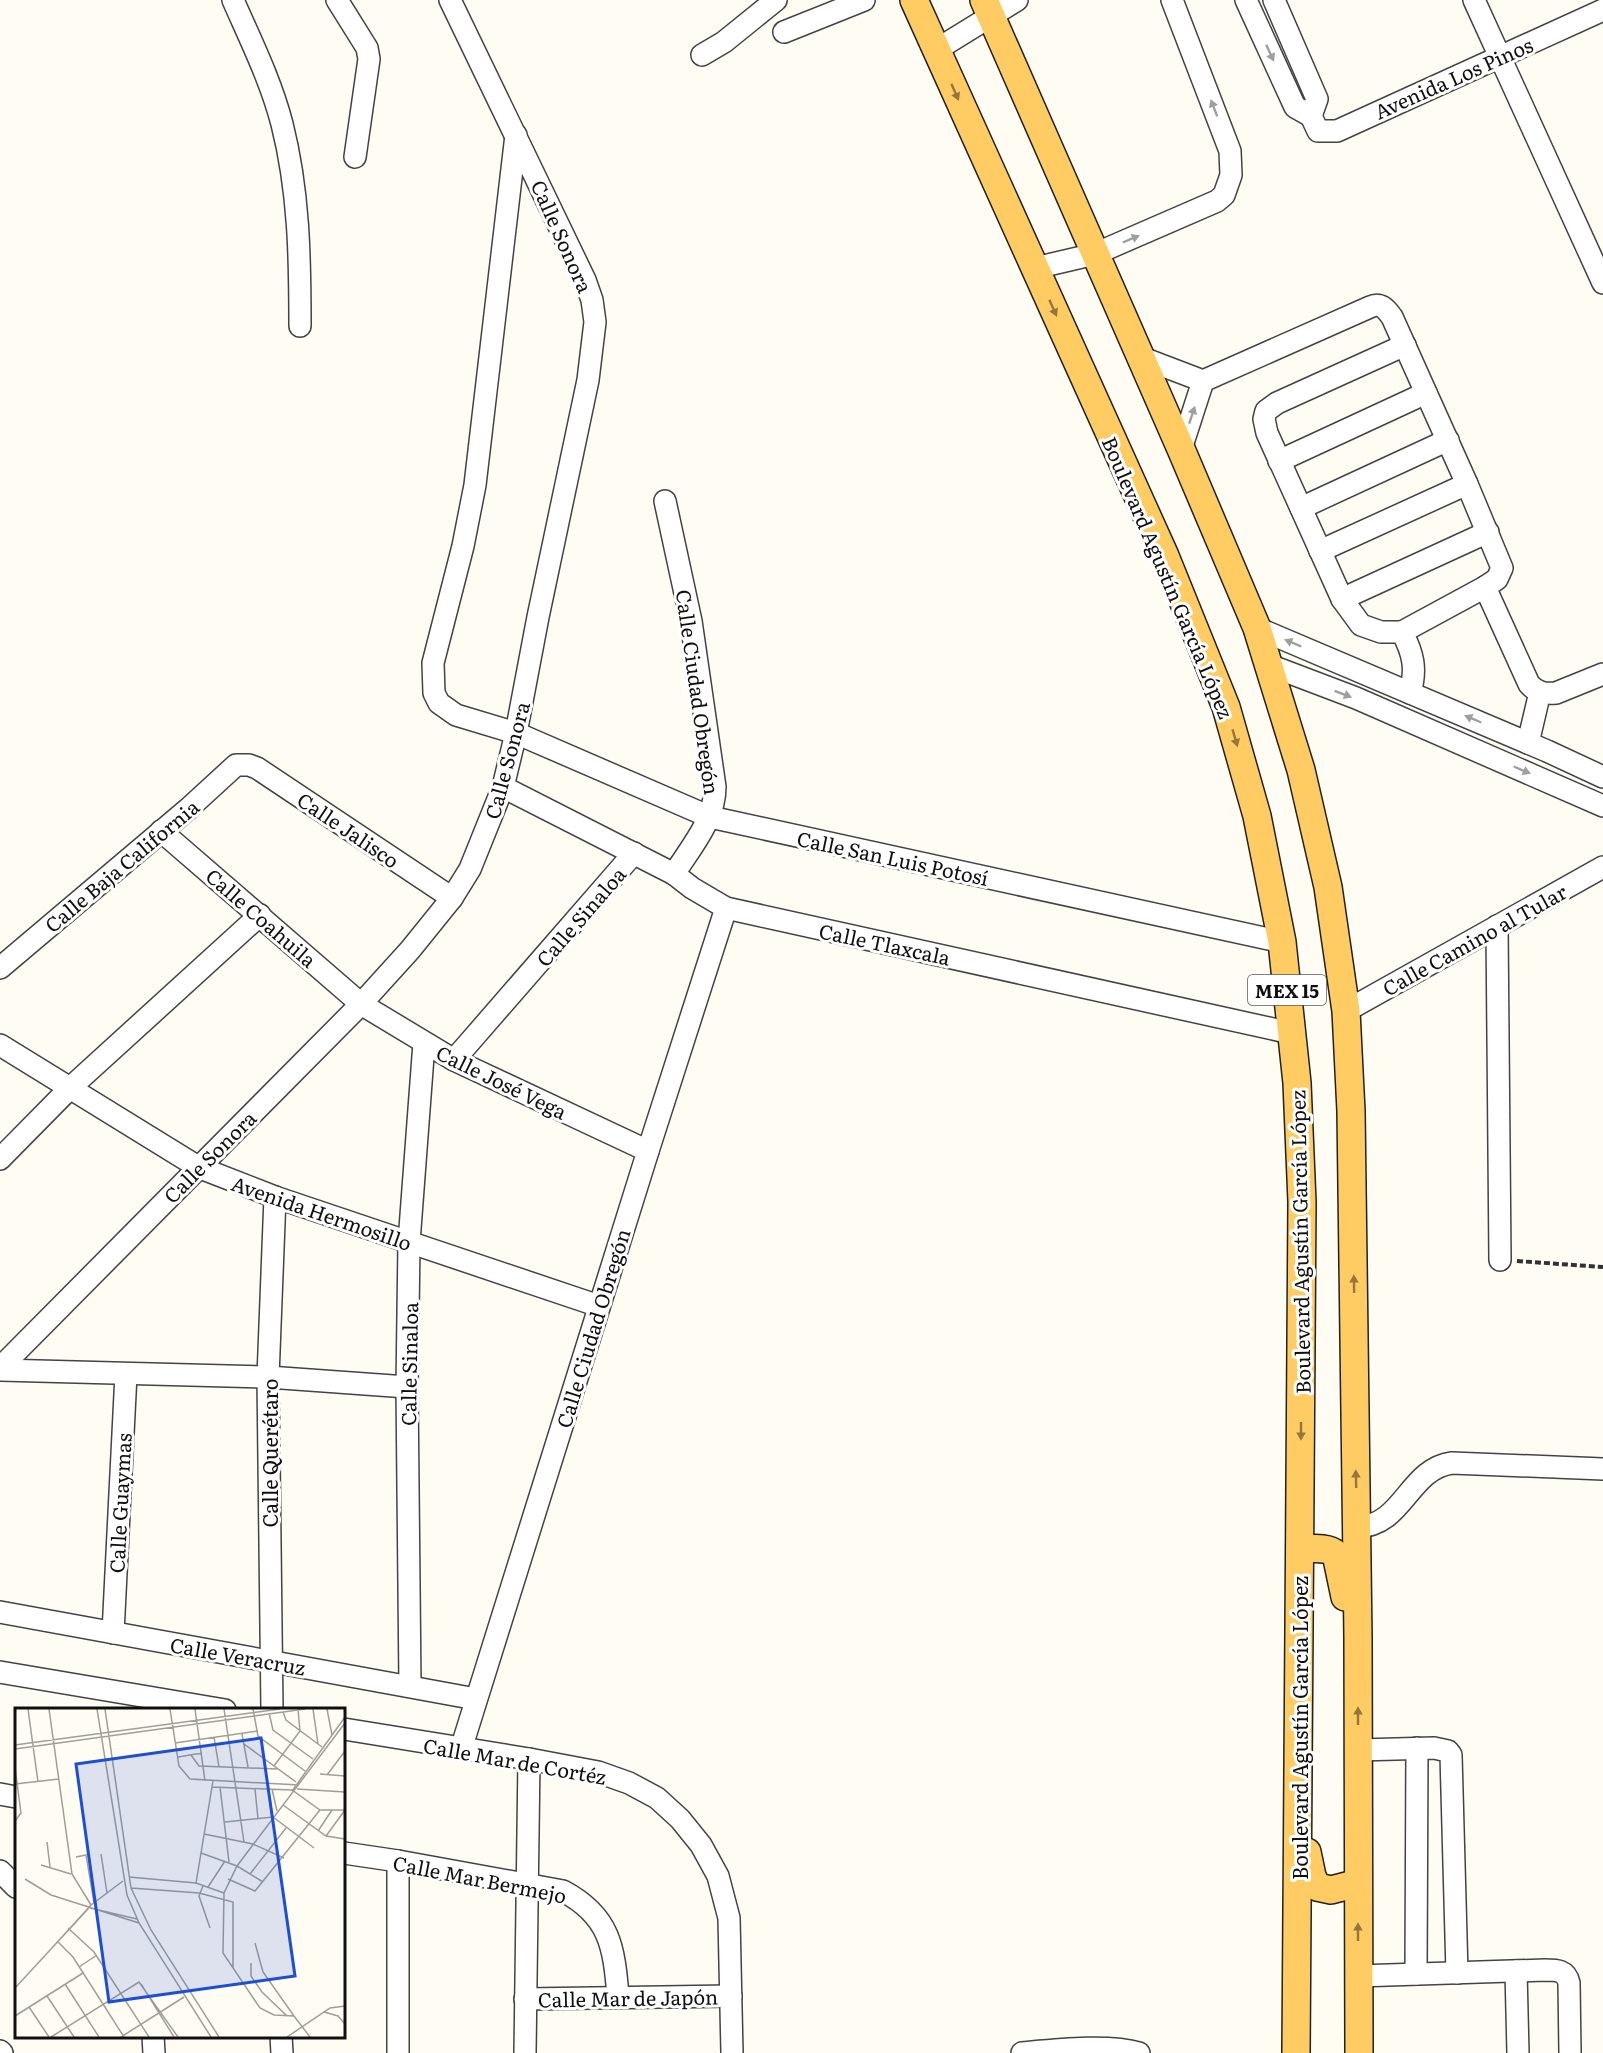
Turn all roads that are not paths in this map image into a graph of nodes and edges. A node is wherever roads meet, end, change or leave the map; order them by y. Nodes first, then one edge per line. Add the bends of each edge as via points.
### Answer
1 (233, 0) edge
2 (337, 0) edge
3 (450, 0) edge
4 (777, 0) edge
5 (864, 0) edge
6 (914, 0) edge
7 (1017, 0) edge
8 (1172, 0) edge
9 (1246, 0) edge
10 (1274, 0) edge
11 (1474, 0) edge
12 (988, 8) edge
13 (1603, 10) edge
14 (784, 32) dead end
15 (936, 50) junction
16 (702, 55) dead end
17 (1500, 56) junction
18 (1311, 116) junction
19 (516, 135) junction
20 (355, 157) dead end
21 (1095, 254) junction
22 (1035, 268) junction
23 (1603, 283) edge
24 (300, 326) dead end
25 (1405, 345) junction
26 (1140, 357) junction
27 (1203, 381) junction
28 (1426, 393) junction
29 (1448, 440) junction
30 (1181, 449) junction
31 (1280, 461) junction
32 (1467, 484) junction
33 (665, 501) dead end
34 (1301, 508) junction
35 (1488, 532) junction
36 (1320, 551) junction
37 (1485, 588) junction
38 (1341, 599) junction
39 (1257, 628) junction
40 (1402, 632) junction
41 (1269, 665) junction
42 (1603, 674) edge
43 (1540, 692) junction
44 (1410, 693) junction
45 (1504, 732) junction
46 (516, 733) junction
47 (1528, 743) junction
48 (1492, 757) junction
49 (244, 764) joint
50 (1603, 777) edge
51 (503, 787) junction
52 (1603, 806) edge
53 (710, 817) junction
54 (161, 831) junction
55 (634, 853) junction
56 (1603, 867) edge
57 (674, 874) junction
58 (452, 898) junction
59 (726, 908) junction
60 (260, 915) junction
61 (1497, 926) junction
62 (1282, 942) junction
63 (0, 968) edge
64 (362, 1004) junction
65 (1346, 1011) junction
66 (1292, 1034) junction
67 (424, 1043) junction
68 (0, 1045) edge
69 (454, 1060) junction
70 (70, 1088) junction
71 (648, 1151) junction
72 (0, 1159) edge
73 (198, 1167) junction
74 (275, 1197) junction
75 (409, 1242) junction
76 (1500, 1260) road end
77 (599, 1306) junction
78 (0, 1369) edge
79 (126, 1374) junction
80 (268, 1377) junction
81 (406, 1387) junction
82 (1603, 1469) edge
83 (1357, 1527) junction
84 (1300, 1549) junction
85 (0, 1612) edge
86 (112, 1633) junction
87 (1358, 1638) junction
88 (270, 1660) junction
89 (0, 1672) edge
90 (410, 1686) junction
91 (476, 1699) junction
92 (213, 1708) edge
93 (272, 1708) edge
94 (345, 1729) edge
95 (1417, 1748) junction
96 (461, 1749) junction
97 (1358, 1749) junction
98 (529, 1759) junction
99 (0, 1794) edge
100 (15, 1797) edge
101 (1298, 1806) junction
102 (345, 1853) edge
103 (398, 1861) junction
104 (0, 1871) edge
105 (528, 1883) junction
106 (1358, 1883) junction
107 (15, 1886) edge
108 (1516, 1971) junction
109 (1457, 1973) junction
110 (1416, 1974) junction
111 (1358, 1976) junction
112 (618, 1996) junction
113 (731, 1996) junction
114 (525, 1999) junction
115 (153, 2038) edge
116 (281, 2038) edge
117 (154, 2053) edge
118 (282, 2053) edge
119 (398, 2053) edge
120 (525, 2053) edge
121 (732, 2053) edge
122 (1022, 2053) edge
123 (1139, 2053) edge
124 (1296, 2053) edge
125 (1359, 2053) edge
126 (1518, 2053) edge
127 (1570, 2053) edge

1 - 24 street via 282,124 296,197
2 - 20 street via 367,48 369,58
3 - 19 street, Calle Sonora
4 - 16 street
5 - 14 street
6 - 15 main road, Boulevard Agustín García López / MEX 15
7 - 12 street
21 -> 8 street via 1206,207 1224,195 1228,187 1230,151
9 -> 18 street via 1295,107
10 - 18 street via 1317,99
11 - 17 street
12 - 15 street
12 - 21 main road, MEX 15
13 - 17 street, Avenida Los Pinos
15 -> 22 main road, Boulevard Agustín García López / MEX 15
17 - 18 street, Avenida Los Pinos via 1337,131 1318,131
17 - 23 street
19 - 46 street, Calle Sonora via 585,280 595,322 588,380
19 - 46 street, Calle San Luis Potosí via 475,485 434,663 434,693 445,709 456,716
21 - 22 street
21 - 26 main road, MEX 15
22 -> 62 main road, Boulevard Agustín García López / MEX 15 via 1165,555 1226,707 1257,816
25 - 27 street via 1392,317 1383,306 1375,305
25 - 28 street
25 - 31 street via 1268,408 1264,424
26 - 27 street
26 - 30 main road, MEX 15
30 -> 27 street
28 - 29 street
28 - 31 street
29 - 32 street
29 - 34 street
30 - 39 main road, MEX 15
31 - 34 street
32 - 35 street
32 - 36 street
33 - 53 street, Calle Ciudad Obregón via 692,621 715,787
34 - 36 street
35 - 37 street via 1502,568 1497,579
35 - 38 street
36 - 38 street
37 - 40 street
37 - 43 street via 1529,684
38 - 40 street via 1361,625 1381,632
39 - 41 main road, MEX 15
44 -> 39 street
40 - 44 street via 1414,659
41 -> 48 street
41 - 65 main road, MEX 15 via 1301,770 1328,887
42 - 43 street via 1556,693
43 - 47 street
45 -> 44 street
45 - 47 street
45 - 48 street
46 - 51 street, Calle Sonora
46 - 53 street, Calle San Luis Potosí
47 - 50 street
48 -> 52 street
49 - 54 street, Calle Baja California via 236,765
49 - 58 street, Calle Jalisco via 256,768
51 - 55 street, Calle Tlaxcala
51 - 58 street, Calle Sonora via 470,869
53 - 57 street, Calle Ciudad Obregón
53 - 62 street, Calle San Luis Potosí
54 - 60 street, Calle Coahuila
54 - 63 street, Calle Baja California
55 - 57 street, Calle Tlaxcala
55 - 69 street, Calle Sinaloa
56 - 61 street, Calle Camino al Tular
57 - 59 street, Calle Tlaxcala
58 - 64 street, Calle Sonora
59 - 66 street, Calle Tlaxcala
59 - 71 street, Calle Ciudad Obregón
60 - 64 street, Calle Coahuila
60 - 70 street
61 - 65 street, Calle Camino al Tular
61 - 76 street
62 - 66 main road, Boulevard Agustín García López / MEX 15
64 - 67 street, Calle José Vega
64 - 73 street, Calle Sonora
83 -> 65 main road, MEX 15 via 1352,1111
66 -> 84 main road, Boulevard Agustín García López / MEX 15 via 1302,1202
67 - 69 street, Calle José Vega
67 - 75 street, Calle Sinaloa
68 - 70 street, Avenida Hermosillo
69 - 71 street, Calle José Vega
70 - 72 street
70 - 73 street, Avenida Hermosillo
71 - 77 street, Calle Ciudad Obregón
73 - 74 street, Avenida Hermosillo
73 - 78 street, Calle Sonora
74 - 75 street, Avenida Hermosillo
74 - 80 street, Calle Querétaro
75 - 77 street, Avenida Hermosillo
75 - 81 street, Calle Sinaloa
77 - 91 street, Calle Ciudad Obregón
78 - 79 street
79 - 80 street
79 - 86 street, Calle Guaymas
80 - 81 street
80 - 88 street, Calle Querétaro
81 - 90 street, Calle Sinaloa
82 - 83 street via 1441,1465 1418,1481 1391,1515 1375,1525
83 - 87 main road, MEX 15
84 - 87 main road via 1325,1549 1336,1554
84 - 101 main road, Boulevard Agustín García López / MEX 15
85 - 86 street, Calle Veracruz
86 - 88 street, Calle Veracruz
97 -> 87 main road, MEX 15
88 - 90 street, Calle Veracruz
88 - 93 street, Calle Querétaro
89 - 92 street
90 - 91 street, Calle Veracruz
91 - 96 street, Calle Ciudad Obregón
94 - 96 street, Calle Mar de Cortéz
95 - 97 street
95 - 109 street via 1443,1749 1453,1761
95 - 110 street
96 - 98 street, Calle Mar de Cortéz
97 - 106 main road, MEX 15
98 - 105 street
98 - 113 street, Calle Mar de Cortéz via 598,1772 629,1783 657,1798 680,1819 701,1845 718,1876 729,1918
99 - 100 street
101 - 106 main road via 1317,1887 1331,1890
101 - 124 main road, Boulevard Agustín García López / MEX 15
102 - 103 street, Calle Mar Bermejo
103 - 105 street, Calle Mar Bermejo
103 - 119 street
104 - 107 street
105 - 112 street, Calle Mar Bermejo via 563,1891 595,1913 606,1931 615,1962
105 - 114 street
111 -> 106 main road, MEX 15
108 - 109 street
108 - 126 street
108 - 127 street via 1556,1970 1567,1975
109 - 110 street
110 - 111 street
111 - 125 main road, MEX 15
112 - 113 street, Calle Mar de Japón
112 - 114 street, Calle Mar de Japón
113 - 121 street, Calle Mar de Cortéz
114 - 120 street
115 - 117 street
116 - 118 street
122 - 123 street via 1090,2049

